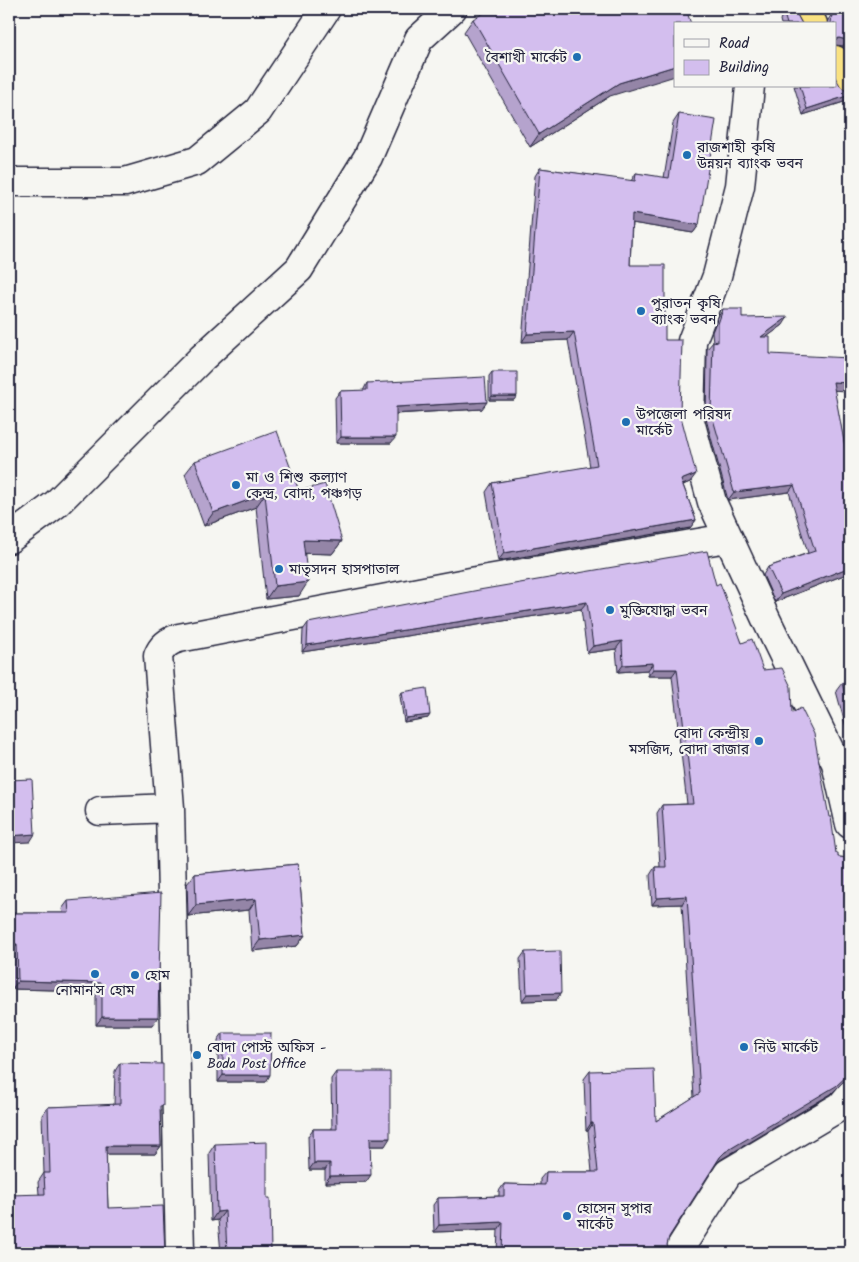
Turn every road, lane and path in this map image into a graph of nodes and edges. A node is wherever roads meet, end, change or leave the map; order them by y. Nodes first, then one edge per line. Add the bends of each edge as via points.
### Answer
1 (326, 9) edge
2 (452, 9) edge
3 (804, 9) edge
4 (812, 22) edge
5 (836, 62) edge
6 (850, 84) edge
7 (750, 88) edge
8 (9, 182) edge
9 (727, 538) junction
10 (9, 539) edge
11 (170, 808) junction
12 (100, 811) dead end
13 (850, 824) edge
14 (847, 1103) edge
15 (180, 1253) edge
16 (678, 1253) edge

1 - 8 street via 258,112 196,161 125,182
2 - 10 street via 419,39 368,157 299,270 202,358 56,504
3 - 4 highway
5 - 6 highway
7 - 9 street via 740,186 717,276 692,341 690,421 712,502
9 - 11 street via 471,582 170,641 161,648 158,656
9 - 13 street via 836,764
11 - 12 street
11 - 15 street
14 - 16 street via 728,1173

